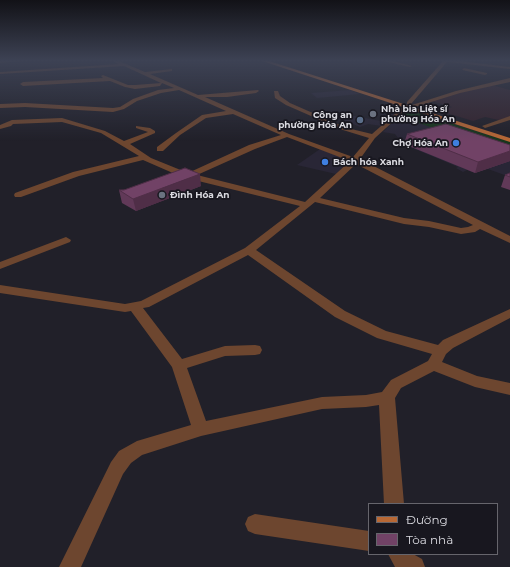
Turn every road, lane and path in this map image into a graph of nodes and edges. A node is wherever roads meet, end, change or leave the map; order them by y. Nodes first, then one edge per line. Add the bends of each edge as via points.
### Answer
1 (23, 87) edge
2 (176, 87) edge
3 (352, 87) edge
4 (355, 87) edge
5 (424, 87) edge
6 (477, 87) edge
7 (182, 90) junction
8 (24, 91) dead end
9 (256, 91) dead end
10 (276, 92) dead end
11 (196, 96) junction
12 (24, 98) dead end
13 (162, 98) dead end
14 (410, 105) junction
15 (0, 106) edge
16 (134, 108) dead end
17 (127, 111) dead end
18 (233, 112) junction
19 (26, 113) junction
20 (510, 118) edge
21 (485, 126) junction
22 (0, 127) edge
23 (138, 127) dead end
24 (510, 134) edge
25 (287, 135) junction
26 (373, 137) junction
27 (510, 140) edge
28 (124, 144) junction
29 (160, 149) dead end
30 (145, 158) junction
31 (355, 160) junction
32 (187, 176) junction
33 (171, 180) edge
34 (18, 195) dead end
35 (310, 202) junction
36 (481, 224) junction
37 (66, 240) dead end
38 (510, 240) edge
39 (249, 250) junction
40 (0, 266) edge
41 (0, 289) edge
42 (134, 307) junction
43 (510, 313) edge
44 (255, 350) dead end
45 (441, 351) junction
46 (179, 365) junction
47 (433, 365) junction
48 (510, 389) edge
49 (387, 397) junction
50 (201, 429) junction
51 (394, 503) edge
52 (255, 524) dead end
53 (368, 541) edge
54 (70, 567) edge

1 - 8 street
2 - 7 street
3 - 14 main road
4 - 14 main road
5 - 14 street
6 - 14 street
7 - 11 street
7 - 13 street
7 - 19 street via 160,91 113,110
9 - 11 street
10 - 26 street via 277,97 288,104 316,114 345,129
11 - 18 street
12 - 19 street
14 - 21 main road
14 - 26 street
14 - 27 main road
15 - 19 street
16 - 17 street
18 - 25 street
18 - 29 street via 204,116
19 - 22 street via 9,125
19 - 28 street via 103,132
20 - 21 street
21 - 24 main road
23 - 28 street via 148,128 153,132
25 - 31 street
25 - 32 street
26 - 31 street
28 - 30 street
30 - 32 street
30 - 34 street via 76,174
31 - 35 street
31 - 36 street
32 - 33 street
32 - 35 street
35 - 36 street via 461,231 470,230
35 - 39 street
36 - 38 street
37 - 40 street
39 - 42 street via 145,304
39 - 45 street via 340,314 382,334
41 - 42 street via 125,308
42 - 46 street
43 - 45 street via 461,336
44 - 46 street via 225,351
45 - 47 street
46 - 50 street
47 - 48 street via 475,381
47 - 49 street via 396,384
49 - 50 street via 322,403
49 - 51 street
50 - 54 street via 138,449 126,457 117,468
52 - 53 street

